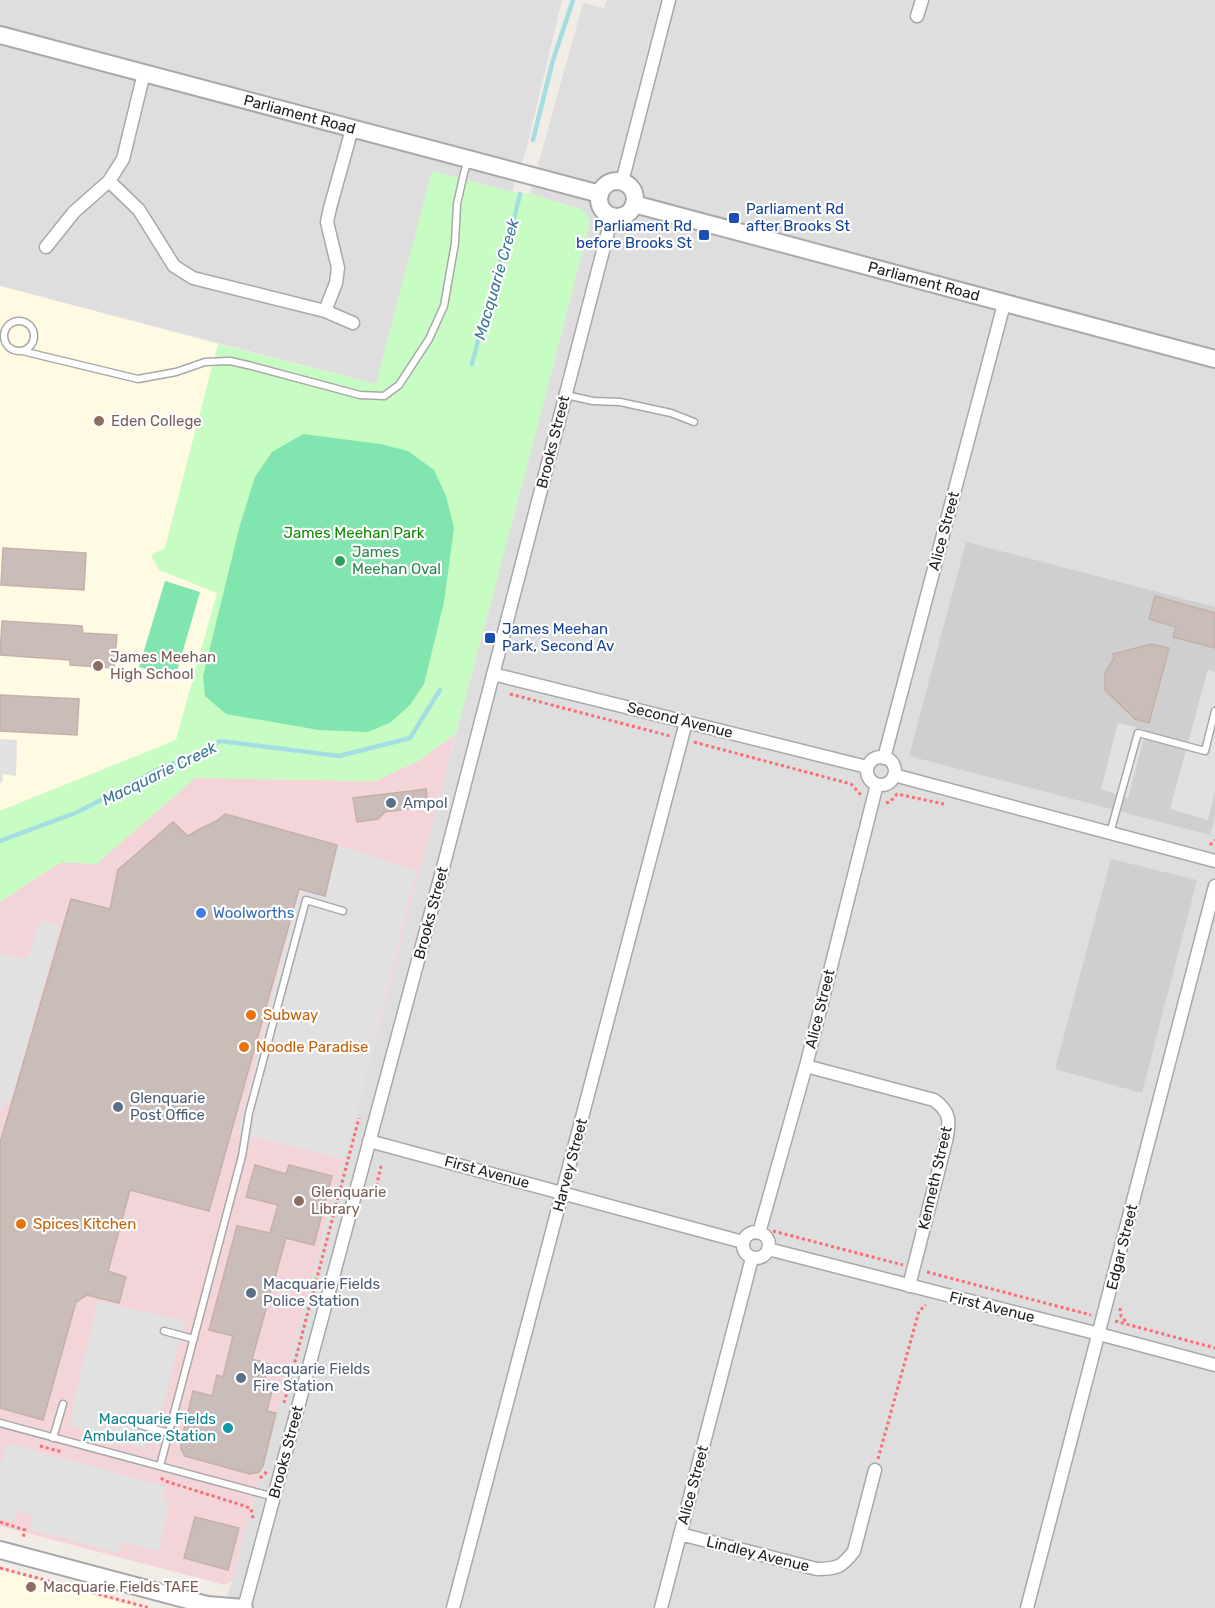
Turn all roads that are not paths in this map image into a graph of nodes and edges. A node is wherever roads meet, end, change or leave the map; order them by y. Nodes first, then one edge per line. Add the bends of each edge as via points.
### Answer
1 (669, 0) edge
2 (922, 0) edge
3 (918, 16) dead end
4 (0, 35) edge
5 (144, 74) junction
6 (352, 129) junction
7 (469, 160) junction
8 (109, 181) junction
9 (622, 182) junction
10 (600, 194) junction
11 (634, 204) junction
12 (612, 216) junction
13 (46, 247) dead end
14 (1004, 304) junction
15 (325, 311) junction
16 (353, 323) dead end
17 (22, 351) junction
18 (1215, 359) edge
19 (566, 394) junction
20 (694, 422) dead end
21 (494, 674) junction
22 (1215, 711) edge
23 (686, 722) junction
24 (884, 758) junction
25 (867, 767) junction
26 (894, 775) junction
27 (877, 784) junction
28 (1110, 833) junction
29 (1215, 861) edge
30 (1215, 886) edge
31 (343, 912) dead end
32 (806, 1066) junction
33 (369, 1141) junction
34 (562, 1192) junction
35 (759, 1233) junction
36 (743, 1242) junction
37 (768, 1249) junction
38 (752, 1258) junction
39 (909, 1286) junction
40 (164, 1331) dead end
41 (1100, 1334) junction
42 (194, 1340) junction
43 (1215, 1365) edge
44 (63, 1404) dead end
45 (0, 1423) edge
46 (140, 1425) dead end
47 (169, 1433) junction
48 (53, 1438) junction
49 (160, 1466) junction
50 (874, 1470) road end
51 (274, 1497) junction
52 (681, 1534) junction
53 (0, 1550) edge
54 (244, 1608) edge
55 (453, 1608) edge
56 (661, 1608) edge
57 (1027, 1608) edge

1 - 9 street
2 - 3 street
4 - 5 street, Parliament Road
5 - 6 street, Parliament Road
5 - 8 street via 123,159
6 - 7 street, Parliament Road
6 - 15 street via 327,222 338,268
7 - 10 street, Parliament Road
7 - 17 lane via 457,204 444,306 429,339 399,385 384,396 360,394 230,361 206,362 138,379
8 - 13 street via 74,212
8 - 15 street via 139,210 174,266 193,278
9 - 10 street via 608,183
9 - 11 street via 633,190
10 - 12 street via 601,208
11 - 12 street via 626,214
11 - 14 street, Parliament Road
12 - 19 street, Brooks Street
14 - 18 street, Parliament Road
14 - 24 street, Alice Street
15 - 16 street
17 - 17 lane via 8,346 4,337 11,324 20,321 32,328 34,338
19 - 20 lane via 671,413
19 - 21 street, Brooks Street
21 - 23 street, Second Avenue
21 - 33 street, Brooks Street
22 - 28 lane via 1205,751 1138,733
23 - 25 street, Second Avenue
23 - 34 street, Harvey Street
24 - 25 street via 874,759
24 - 26 street via 893,764
25 - 27 street via 868,778
26 - 27 street via 887,783
26 - 28 street
27 - 32 street, Alice Street
28 - 29 street
30 - 41 street, Edgar Street
31 - 42 lane via 306,900
32 - 35 street, Alice Street
32 - 39 street, Kenneth Street via 934,1100 945,1108 949,1124 946,1141
33 - 34 street, First Avenue
33 - 51 street, Brooks Street
34 - 36 street, First Avenue
34 - 55 street, Harvey Street
35 - 36 street via 750,1234
35 - 37 street via 767,1239
36 - 38 street via 744,1251
37 - 38 street via 762,1257
37 - 39 street, First Avenue
38 - 52 street, Alice Street
39 - 41 street, First Avenue
40 - 42 lane
41 - 43 street, First Avenue
41 - 57 street, Edgar Street
42 - 47 lane
44 - 48 lane
45 - 48 lane
46 - 47 lane
47 - 49 lane
48 - 49 lane
49 - 51 lane
50 - 52 street, Lindley Avenue via 854,1551 833,1569 817,1569
51 - 54 street, Brooks Street
52 - 56 street, Alice Street
53 - 54 street via 207,1605

